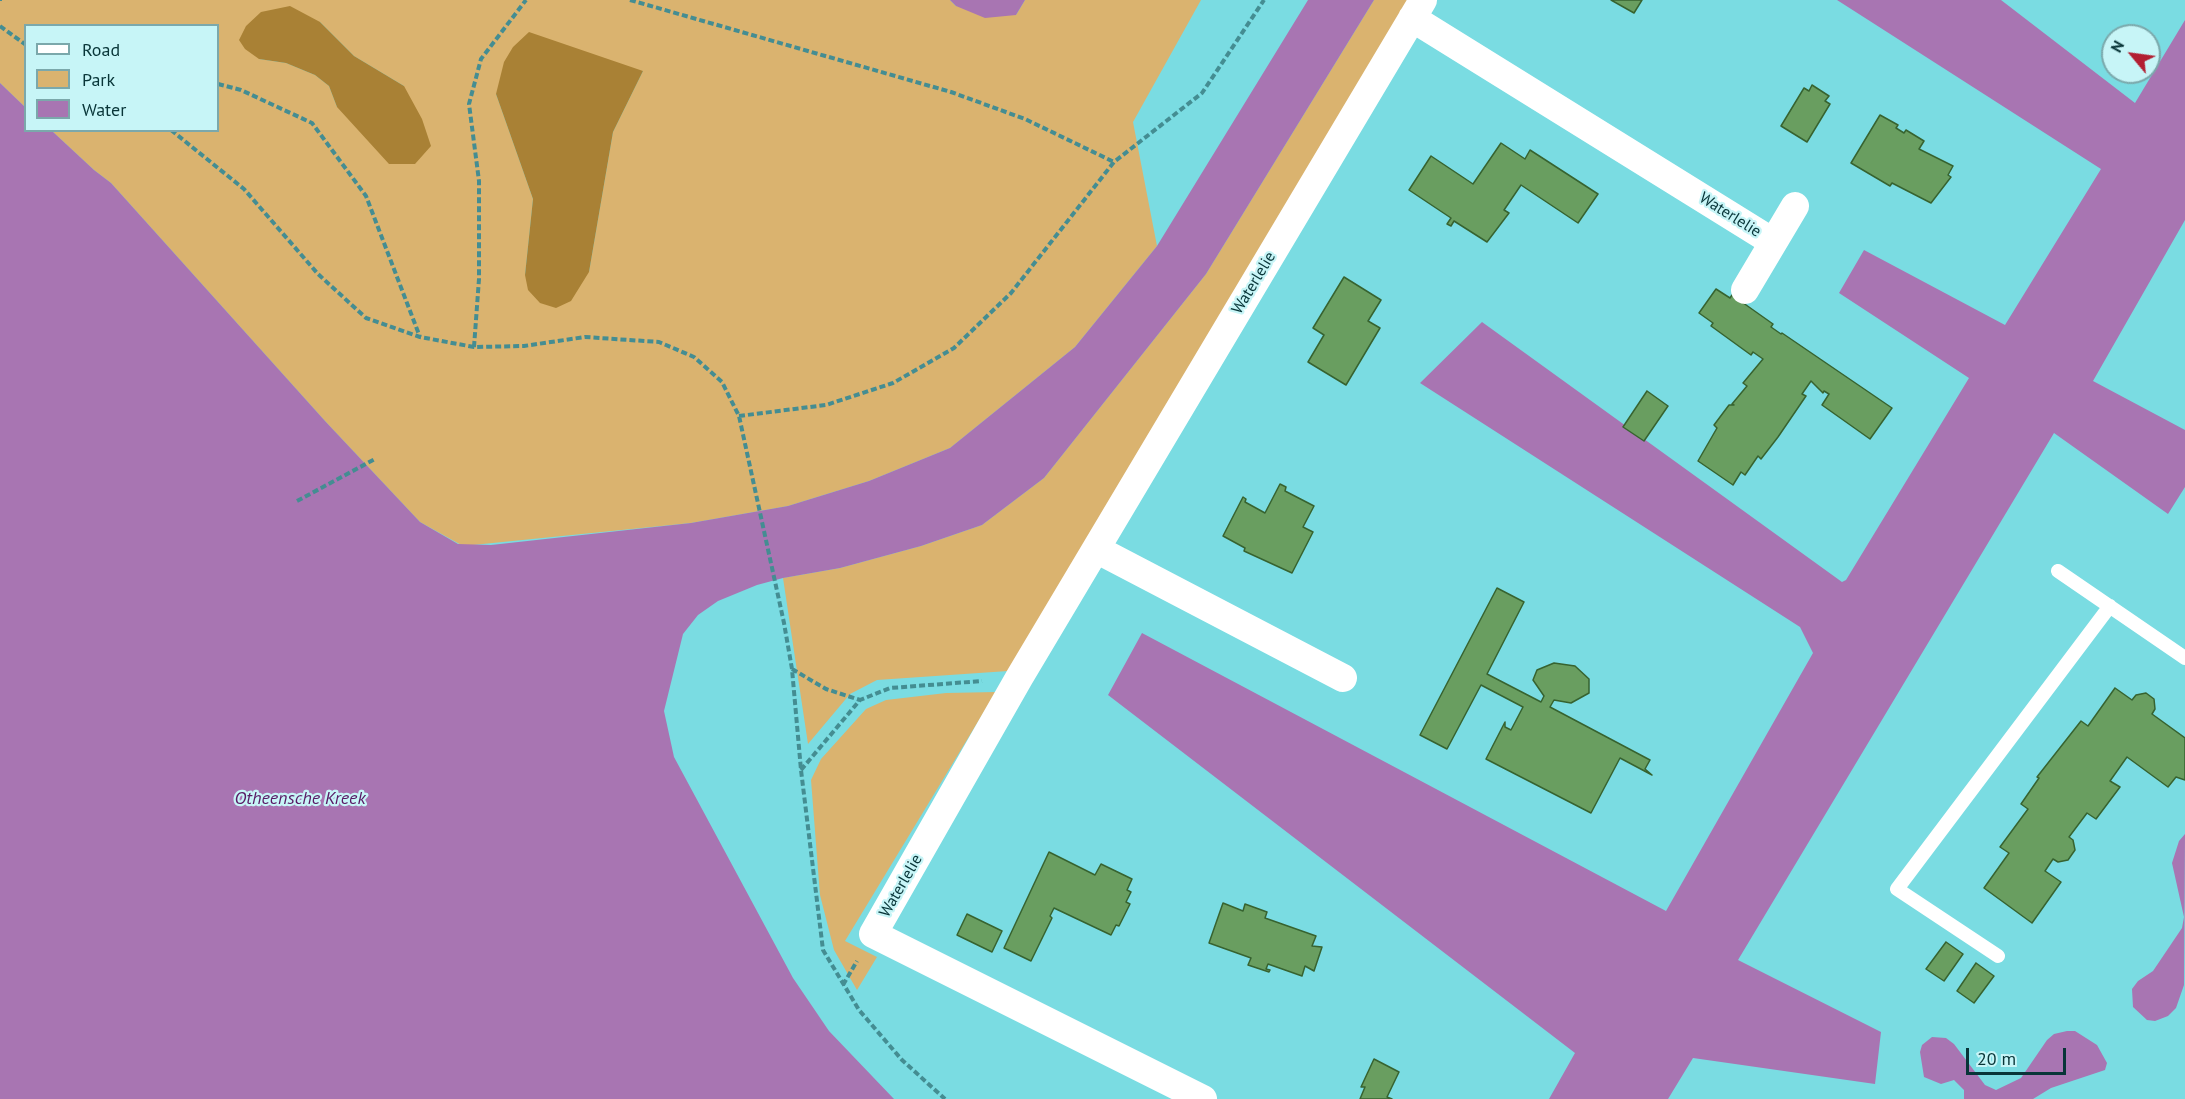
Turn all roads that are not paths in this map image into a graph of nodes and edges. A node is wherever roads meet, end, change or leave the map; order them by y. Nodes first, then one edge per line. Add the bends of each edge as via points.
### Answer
1 (1417, 9) edge
2 (1795, 207) dead end
3 (1773, 242) junction
4 (1745, 290) dead end
5 (1096, 549) junction
6 (2058, 570) dead end
7 (2110, 606) junction
8 (2185, 658) edge
9 (1343, 678) dead end
10 (1998, 956) dead end
11 (1203, 1099) edge

1 - 3 street, Waterlelie
1 - 5 street, Waterlelie
2 - 3 street, Waterlelie
3 - 4 street, Waterlelie
5 - 9 street
5 - 11 street, Waterlelie via 873,934
6 - 7 lane
7 - 8 lane
7 - 10 lane via 1897,889

